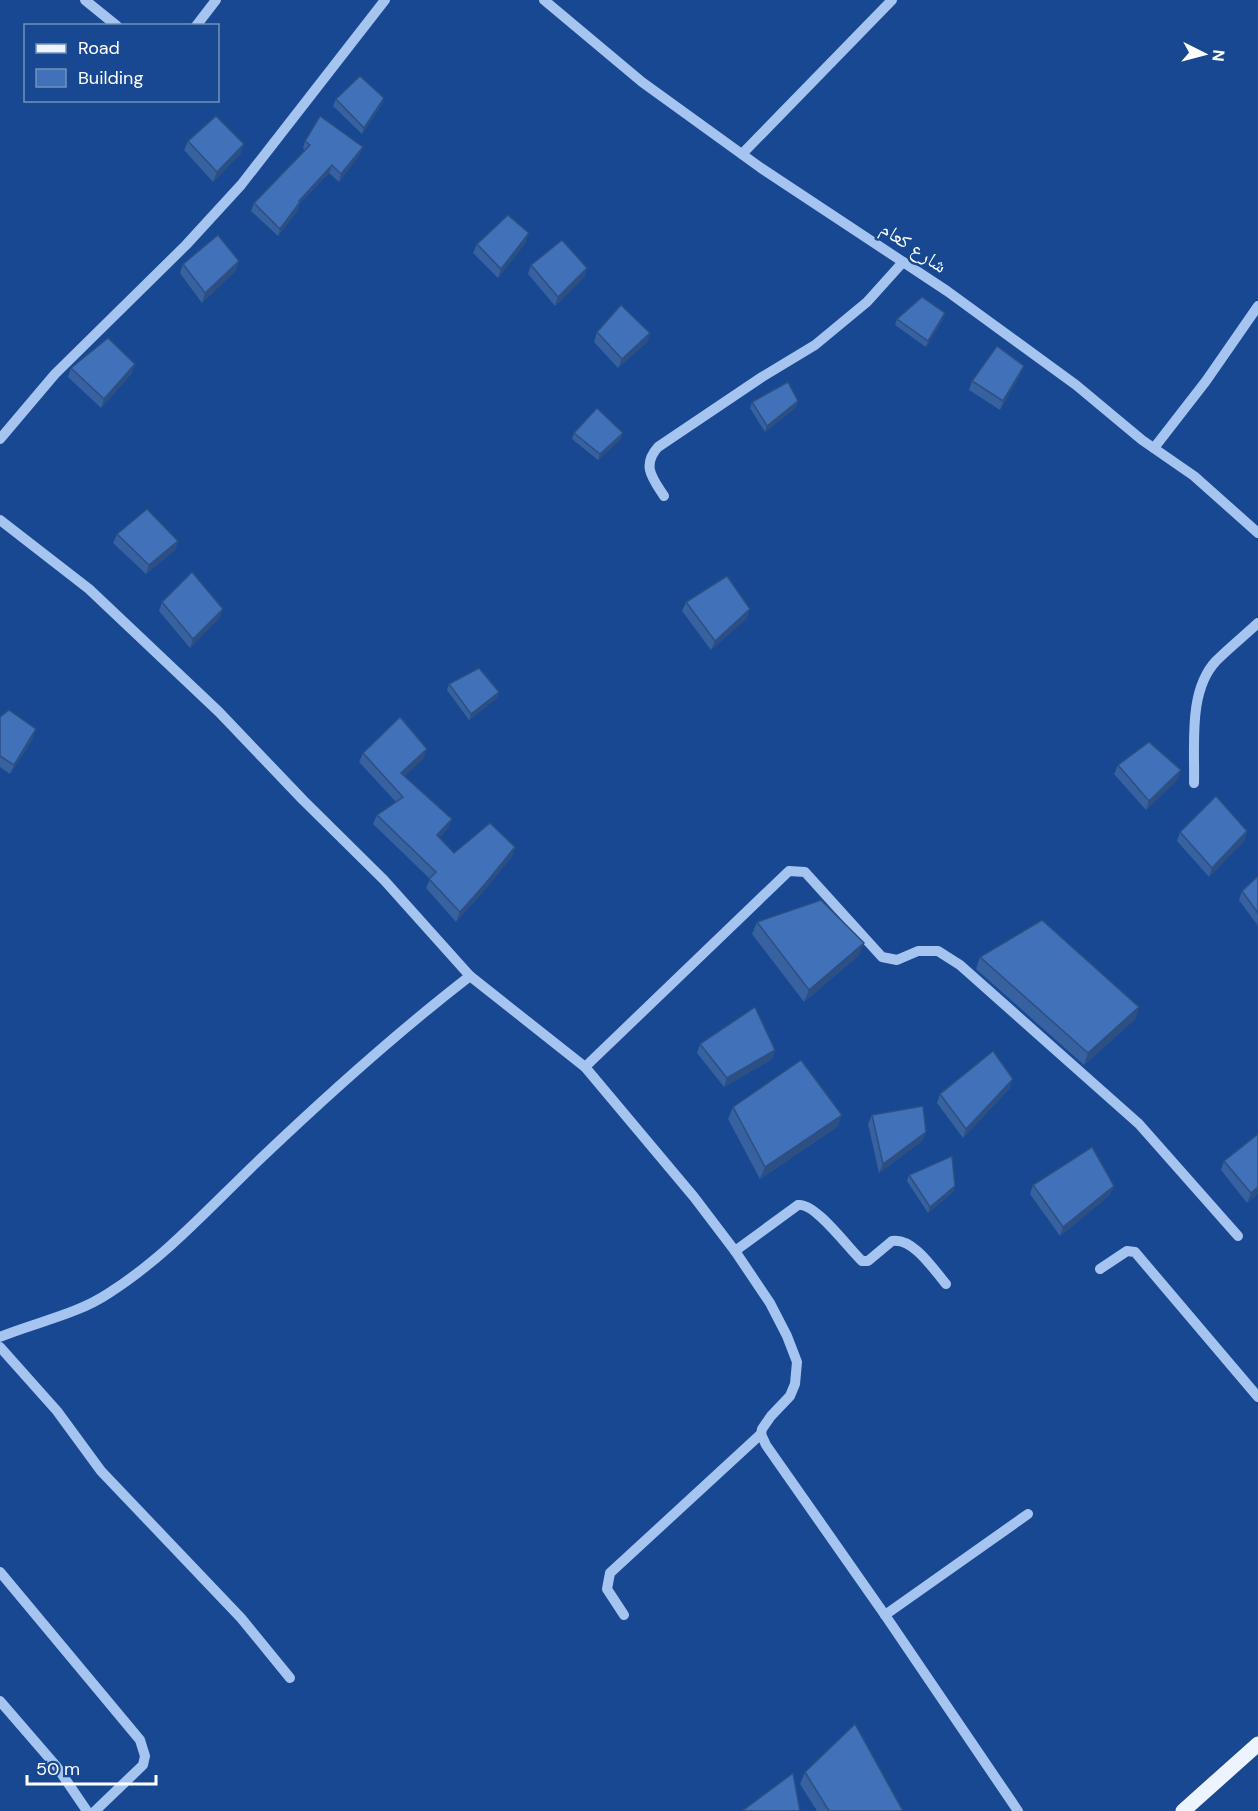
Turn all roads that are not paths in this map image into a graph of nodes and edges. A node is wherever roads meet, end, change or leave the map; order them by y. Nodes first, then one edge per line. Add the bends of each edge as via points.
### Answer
1 (85, 0) edge
2 (216, 0) edge
3 (385, 0) edge
4 (544, 0) edge
5 (892, 0) edge
6 (115, 24) edge
7 (198, 24) edge
8 (742, 154) junction
9 (903, 262) junction
10 (1258, 306) edge
11 (0, 439) edge
12 (1154, 448) junction
13 (664, 496) dead end
14 (0, 520) edge
15 (1258, 533) edge
16 (1258, 623) edge
17 (1194, 783) dead end
18 (470, 976) junction
19 (585, 1067) junction
20 (1238, 1236) dead end
21 (735, 1251) junction
22 (1100, 1269) dead end
23 (946, 1284) dead end
24 (0, 1337) edge
25 (0, 1347) edge
26 (1258, 1397) edge
27 (761, 1434) junction
28 (1028, 1514) dead end
29 (0, 1572) edge
30 (624, 1615) dead end
31 (885, 1615) junction
32 (290, 1678) dead end
33 (0, 1701) edge
34 (1258, 1744) edge
35 (87, 1811) edge
36 (95, 1811) edge
37 (1018, 1811) edge
38 (1183, 1811) edge

1 - 6 street
2 - 7 street
3 - 11 street via 241,185 55,374
4 - 8 street, شارع كعام via 642,82
5 - 8 street
8 - 9 street, شارع كعام
9 - 12 street, شارع كعام via 1076,385
9 - 13 street via 867,302 815,345 658,447 651,454 650,472
10 - 12 street
12 - 15 street, شارع كعام via 1194,476
14 - 18 street via 89,589 211,703 384,880
16 - 17 street via 1215,663 1200,688
18 - 19 street
18 - 24 street via 412,1020 135,1276 72,1312
19 - 20 street via 789,871 805,873 882,957 897,960 918,951 938,951 960,965 1139,1124
19 - 21 street
21 - 23 street via 802,1204 829,1225 862,1261 868,1261 891,1240 901,1240 920,1252
21 - 27 street via 770,1303 797,1362 793,1390
22 - 26 street via 1126,1251 1135,1252
25 - 32 street via 57,1411 101,1471 241,1618
27 - 30 street via 610,1573 607,1589
27 - 31 street
28 - 31 street
29 - 36 street via 140,1740 145,1756 143,1765
31 - 37 street
33 - 35 street via 57,1767
34 - 38 main road

